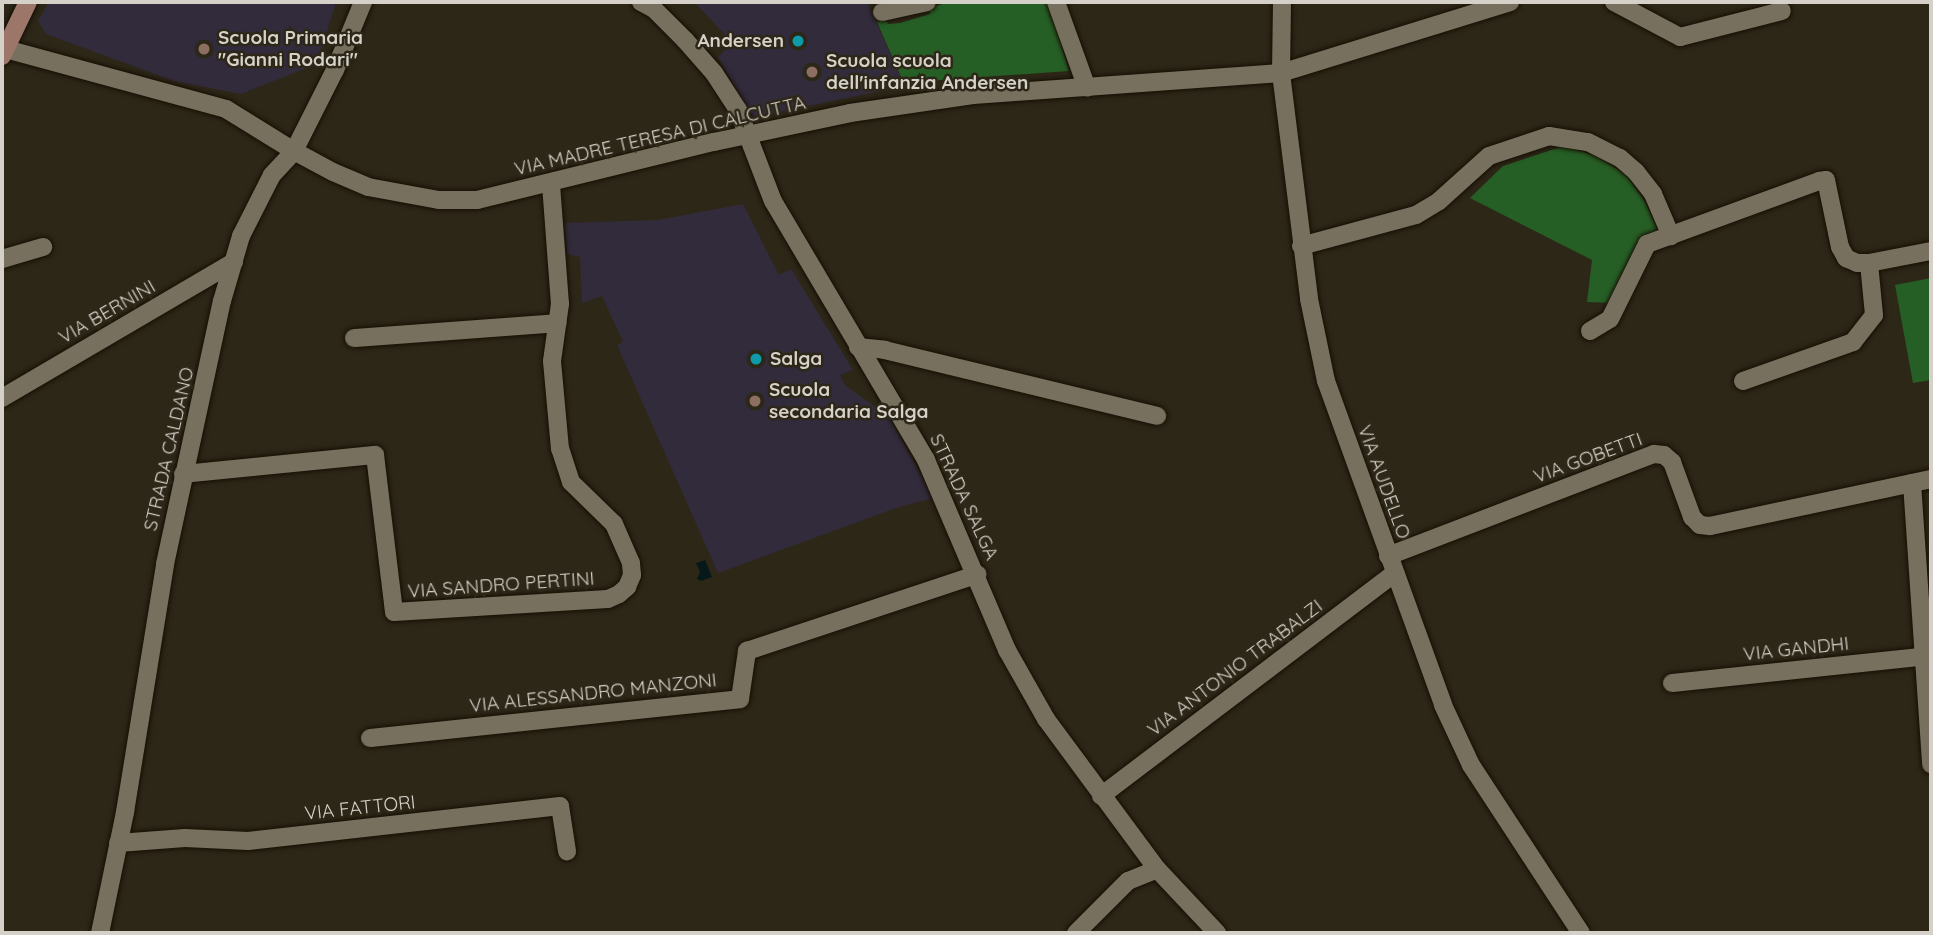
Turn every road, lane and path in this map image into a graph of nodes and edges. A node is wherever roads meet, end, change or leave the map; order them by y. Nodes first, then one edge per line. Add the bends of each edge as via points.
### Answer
1 (28, 2) edge
2 (363, 2) edge
3 (641, 2) edge
4 (927, 2) edge
5 (1056, 2) edge
6 (1282, 2) edge
7 (1510, 2) edge
8 (1614, 2) edge
9 (1782, 11) dead end
10 (881, 12) dead end
11 (3, 51) edge
12 (1281, 73) junction
13 (1087, 88) junction
14 (748, 135) junction
15 (293, 151) junction
16 (551, 183) junction
17 (1671, 236) junction
18 (1301, 246) junction
19 (43, 247) dead end
20 (1931, 251) edge
21 (2, 259) edge
22 (234, 262) junction
23 (1869, 263) junction
24 (557, 323) junction
25 (1590, 331) dead end
26 (354, 338) dead end
27 (858, 347) junction
28 (1743, 380) dead end
29 (2, 398) edge
30 (1157, 416) dead end
31 (183, 474) junction
32 (1931, 479) edge
33 (1912, 483) junction
34 (1392, 564) junction
35 (978, 574) junction
36 (1928, 657) edge
37 (1672, 683) dead end
38 (370, 738) dead end
39 (1931, 764) edge
40 (1101, 796) junction
41 (118, 844) junction
42 (567, 851) dead end
43 (1157, 869) junction
44 (100, 933) edge
45 (1076, 933) edge
46 (1217, 933) edge
47 (1581, 933) edge

1 - 11 street
2 - 15 street, STRADA CALDANO
3 - 14 street, STRADA SALGA via 654,9 714,73
4 - 10 street
5 - 13 street
6 - 12 street, VIA AUDELLO
7 - 12 street, VIA MADRE TERESA DI CALCUTTA
8 - 9 street via 1680,37
11 - 15 street, VIA MADRE TERESA DI CALCUTTA via 226,109
12 - 13 street, VIA MADRE TERESA DI CALCUTTA
12 - 18 street, VIA AUDELLO
13 - 14 street, VIA MADRE TERESA DI CALCUTTA via 973,95 850,113
14 - 16 street, VIA MADRE TERESA DI CALCUTTA
14 - 27 street, STRADA SALGA via 773,201
15 - 16 street, VIA MADRE TERESA DI CALCUTTA via 368,187 439,200 477,200
15 - 22 street, STRADA CALDANO via 272,175 241,236
16 - 24 street, VIA SANDRO PERTINI
17 - 18 street via 1653,194 1620,158 1588,142 1549,136 1489,156 1439,201 1416,215
17 - 23 street via 1826,180 1840,247 1846,258
17 - 25 street via 1647,244 1611,319
18 - 34 street, VIA AUDELLO via 1326,381
19 - 21 street
20 - 23 street
22 - 29 street, VIA BERNINI
22 - 31 street, STRADA CALDANO
23 - 28 street via 1874,315 1853,342
24 - 26 street
24 - 31 street, VIA SANDRO PERTINI via 552,361 560,449 571,482 614,524 631,563 627,587 608,599 394,612 375,455
27 - 30 street
27 - 35 street, STRADA SALGA via 926,460
31 - 41 street, STRADA CALDANO
32 - 33 street, VIA GOBETTI
33 - 34 street, VIA GOBETTI via 1700,525 1692,517 1672,462 1654,454
33 - 36 street
34 - 40 street, VIA ANTONIO TRABALZI
34 - 47 street, VIA AUDELLO via 1443,705 1471,765
35 - 38 street, VIA ALESSANDRO MANZONI via 747,651 740,699
35 - 40 street, STRADA SALGA via 1007,650 1046,719
36 - 37 street, VIA GANDHI
36 - 39 street
40 - 43 street, STRADA SALGA
41 - 42 street, VIA FATTORI via 185,838 248,841 561,806
41 - 44 street, STRADA CALDANO
43 - 45 street via 1128,881
43 - 46 street, STRADA SALGA

